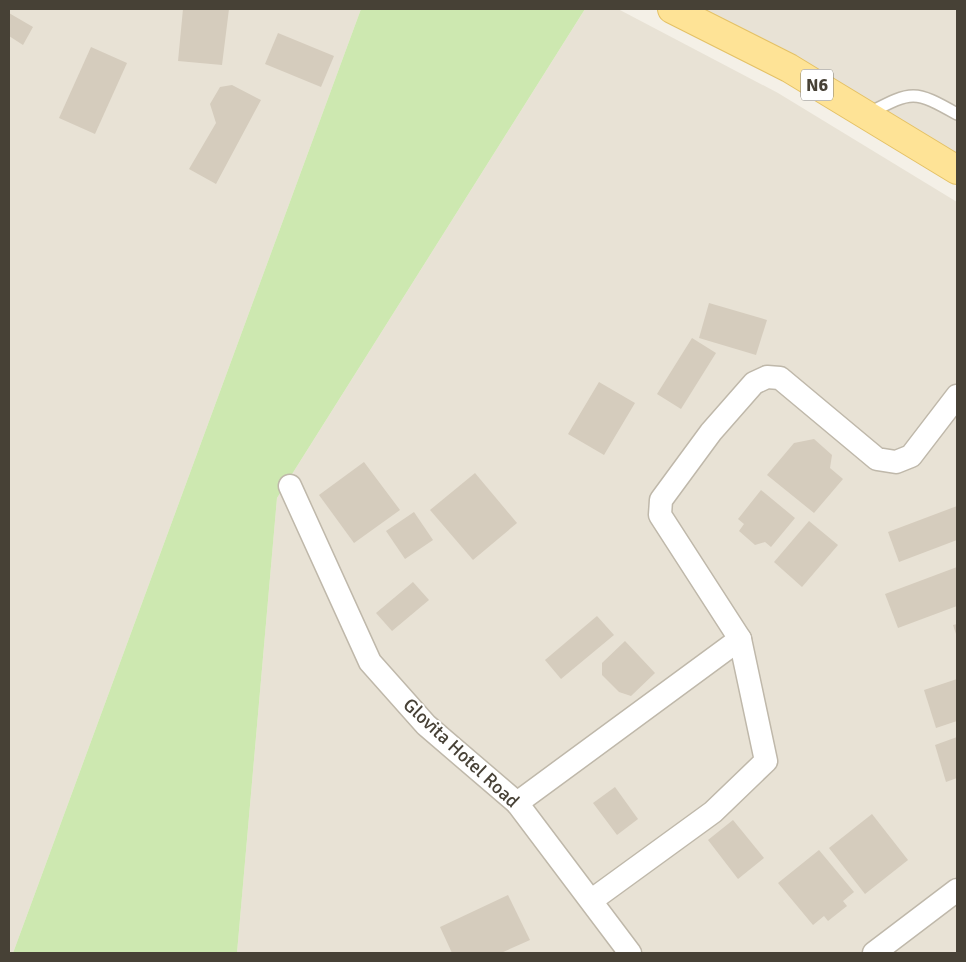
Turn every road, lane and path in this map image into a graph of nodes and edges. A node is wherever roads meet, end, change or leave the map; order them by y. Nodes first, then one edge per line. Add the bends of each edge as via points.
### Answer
1 (672, 9) edge
2 (957, 114) edge
3 (866, 115) junction
4 (957, 170) edge
5 (957, 396) edge
6 (290, 486) dead end
7 (740, 640) junction
8 (517, 803) junction
9 (957, 890) edge
10 (592, 900) junction
11 (630, 953) edge
12 (874, 953) edge

1 - 3 main road, N6 via 789,68
2 - 3 lane via 932,100 902,96
3 - 4 main road, N6
5 - 7 street via 911,456 896,462 877,459 780,378 767,377 754,383 711,432 661,500 660,515
6 - 8 street, Glovita Hotel Road via 370,662 426,725
7 - 8 street
7 - 10 street via 766,761 714,812
8 - 10 street, Glovita Hotel Road
9 - 12 street
10 - 11 street, Glovita Hotel Road

